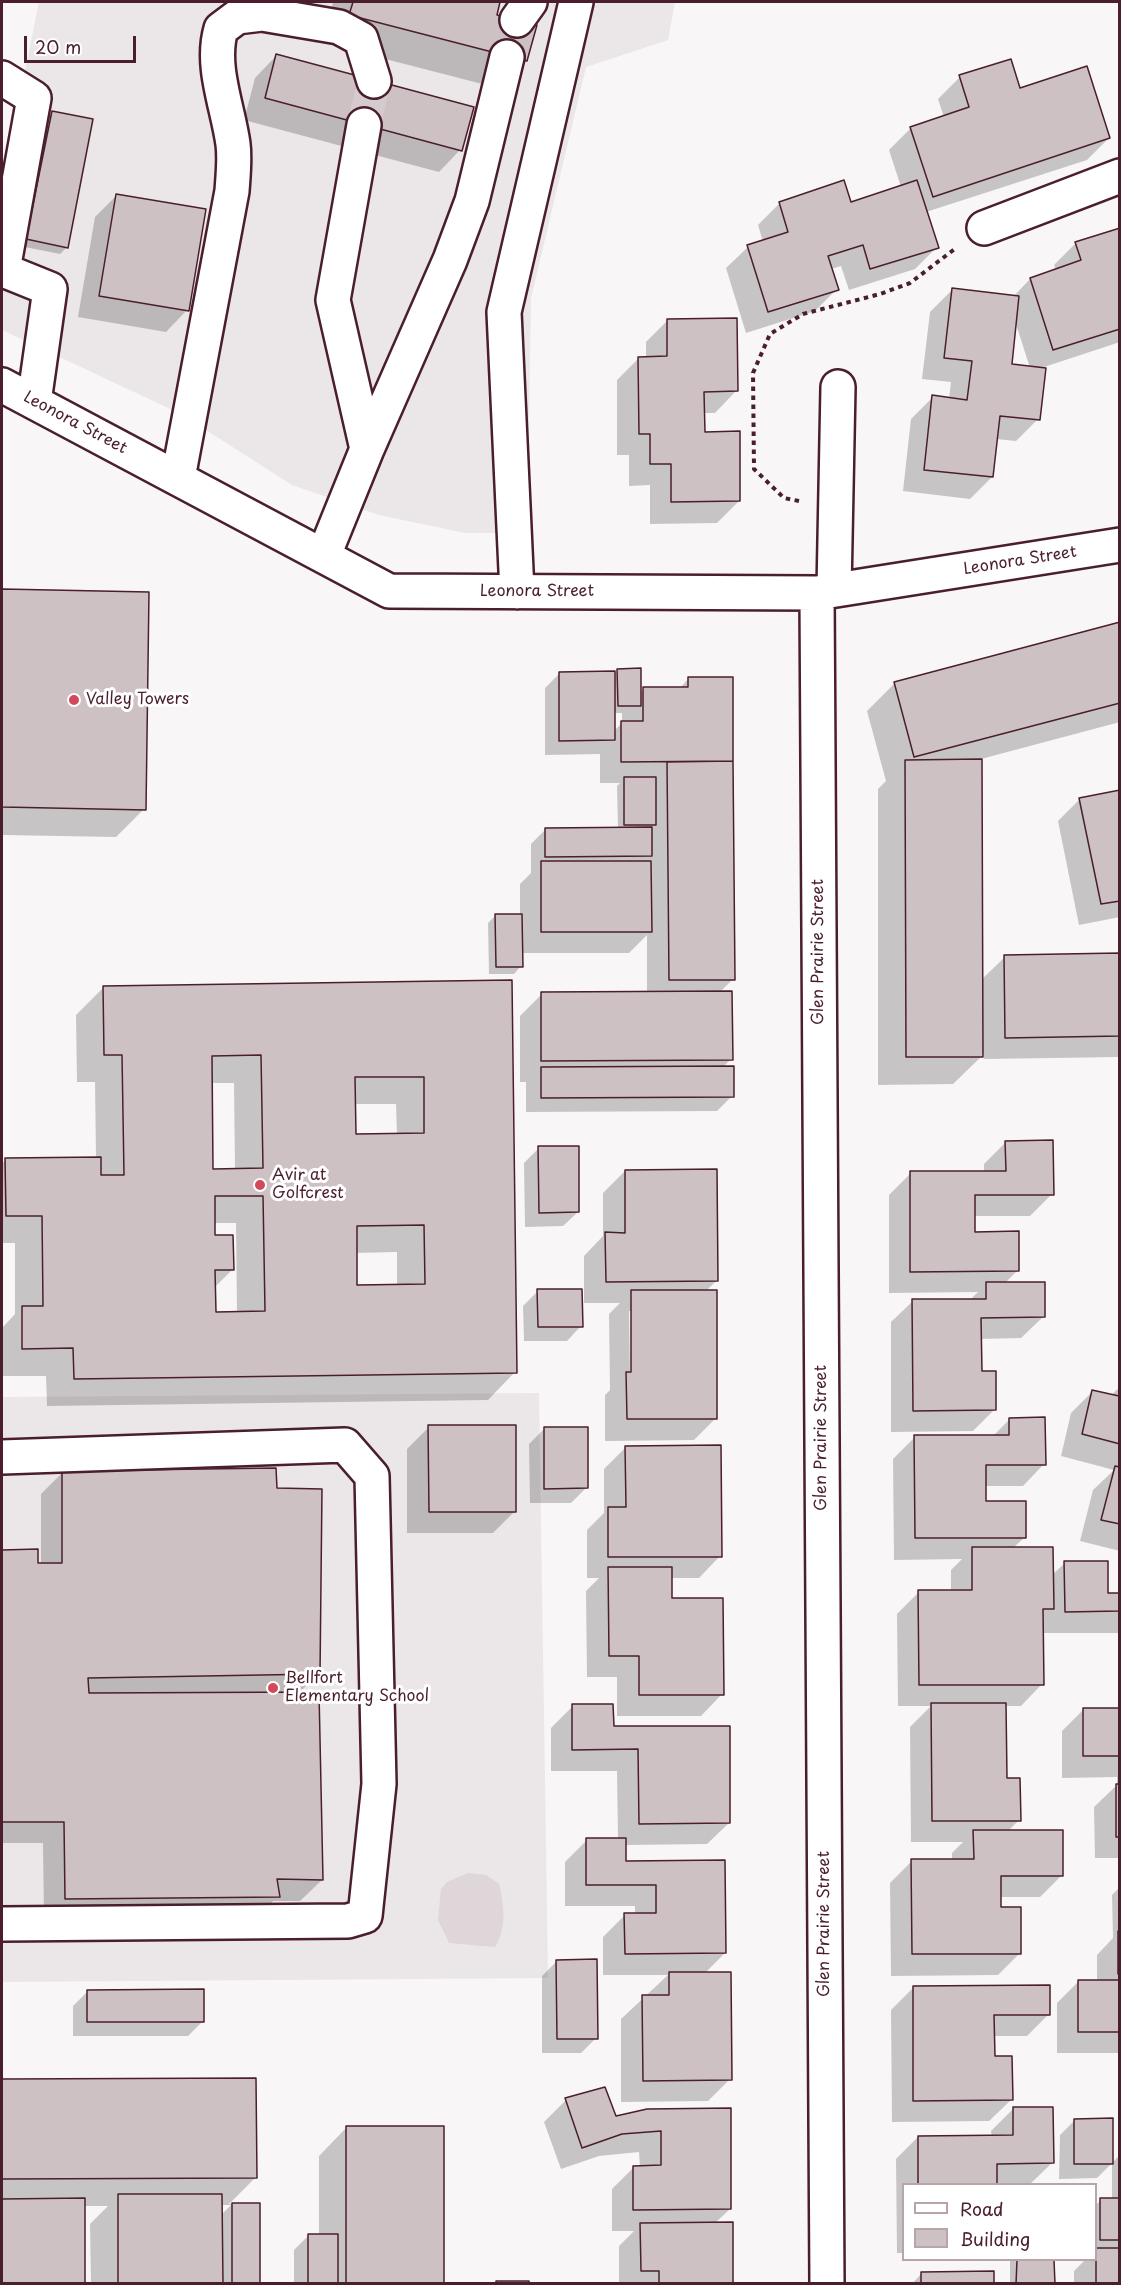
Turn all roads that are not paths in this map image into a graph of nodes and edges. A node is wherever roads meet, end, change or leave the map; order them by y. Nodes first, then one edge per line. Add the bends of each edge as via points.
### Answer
1 (576, 2) edge
2 (507, 57) dead end
3 (2, 78) edge
4 (374, 81) tunnel mouth
5 (364, 125) tunnel mouth
6 (1119, 176) edge
7 (984, 228) dead end
8 (2, 270) edge
9 (2, 385) edge
10 (838, 387) dead end
11 (34, 402) junction
12 (367, 450) junction
13 (178, 478) junction
14 (1119, 546) edge
15 (324, 555) junction
16 (826, 591) junction
17 (517, 592) junction
18 (2, 1457) edge
19 (2, 1924) edge
20 (827, 2283) edge

1 - 17 street via 504,312
2 - 12 street via 472,201 420,333
3 - 8 street via 34,98
4 - 13 street via 361,39 339,27 262,14 237,17 221,29 217,43 219,75 234,147 232,191
5 - 12 street via 333,300
6 - 7 street
8 - 11 street via 50,289
9 - 11 street, Leonora Street
10 - 16 street, Glen Prairie Street
11 - 13 street, Leonora Street
12 - 15 street
13 - 15 street, Leonora Street
14 - 16 street, Leonora Street
15 - 17 street, Leonora Street via 389,591
16 - 17 street, Leonora Street
16 - 20 street, Glen Prairie Street
18 - 19 street via 345,1445 372,1476 379,1784 365,1916 348,1920

